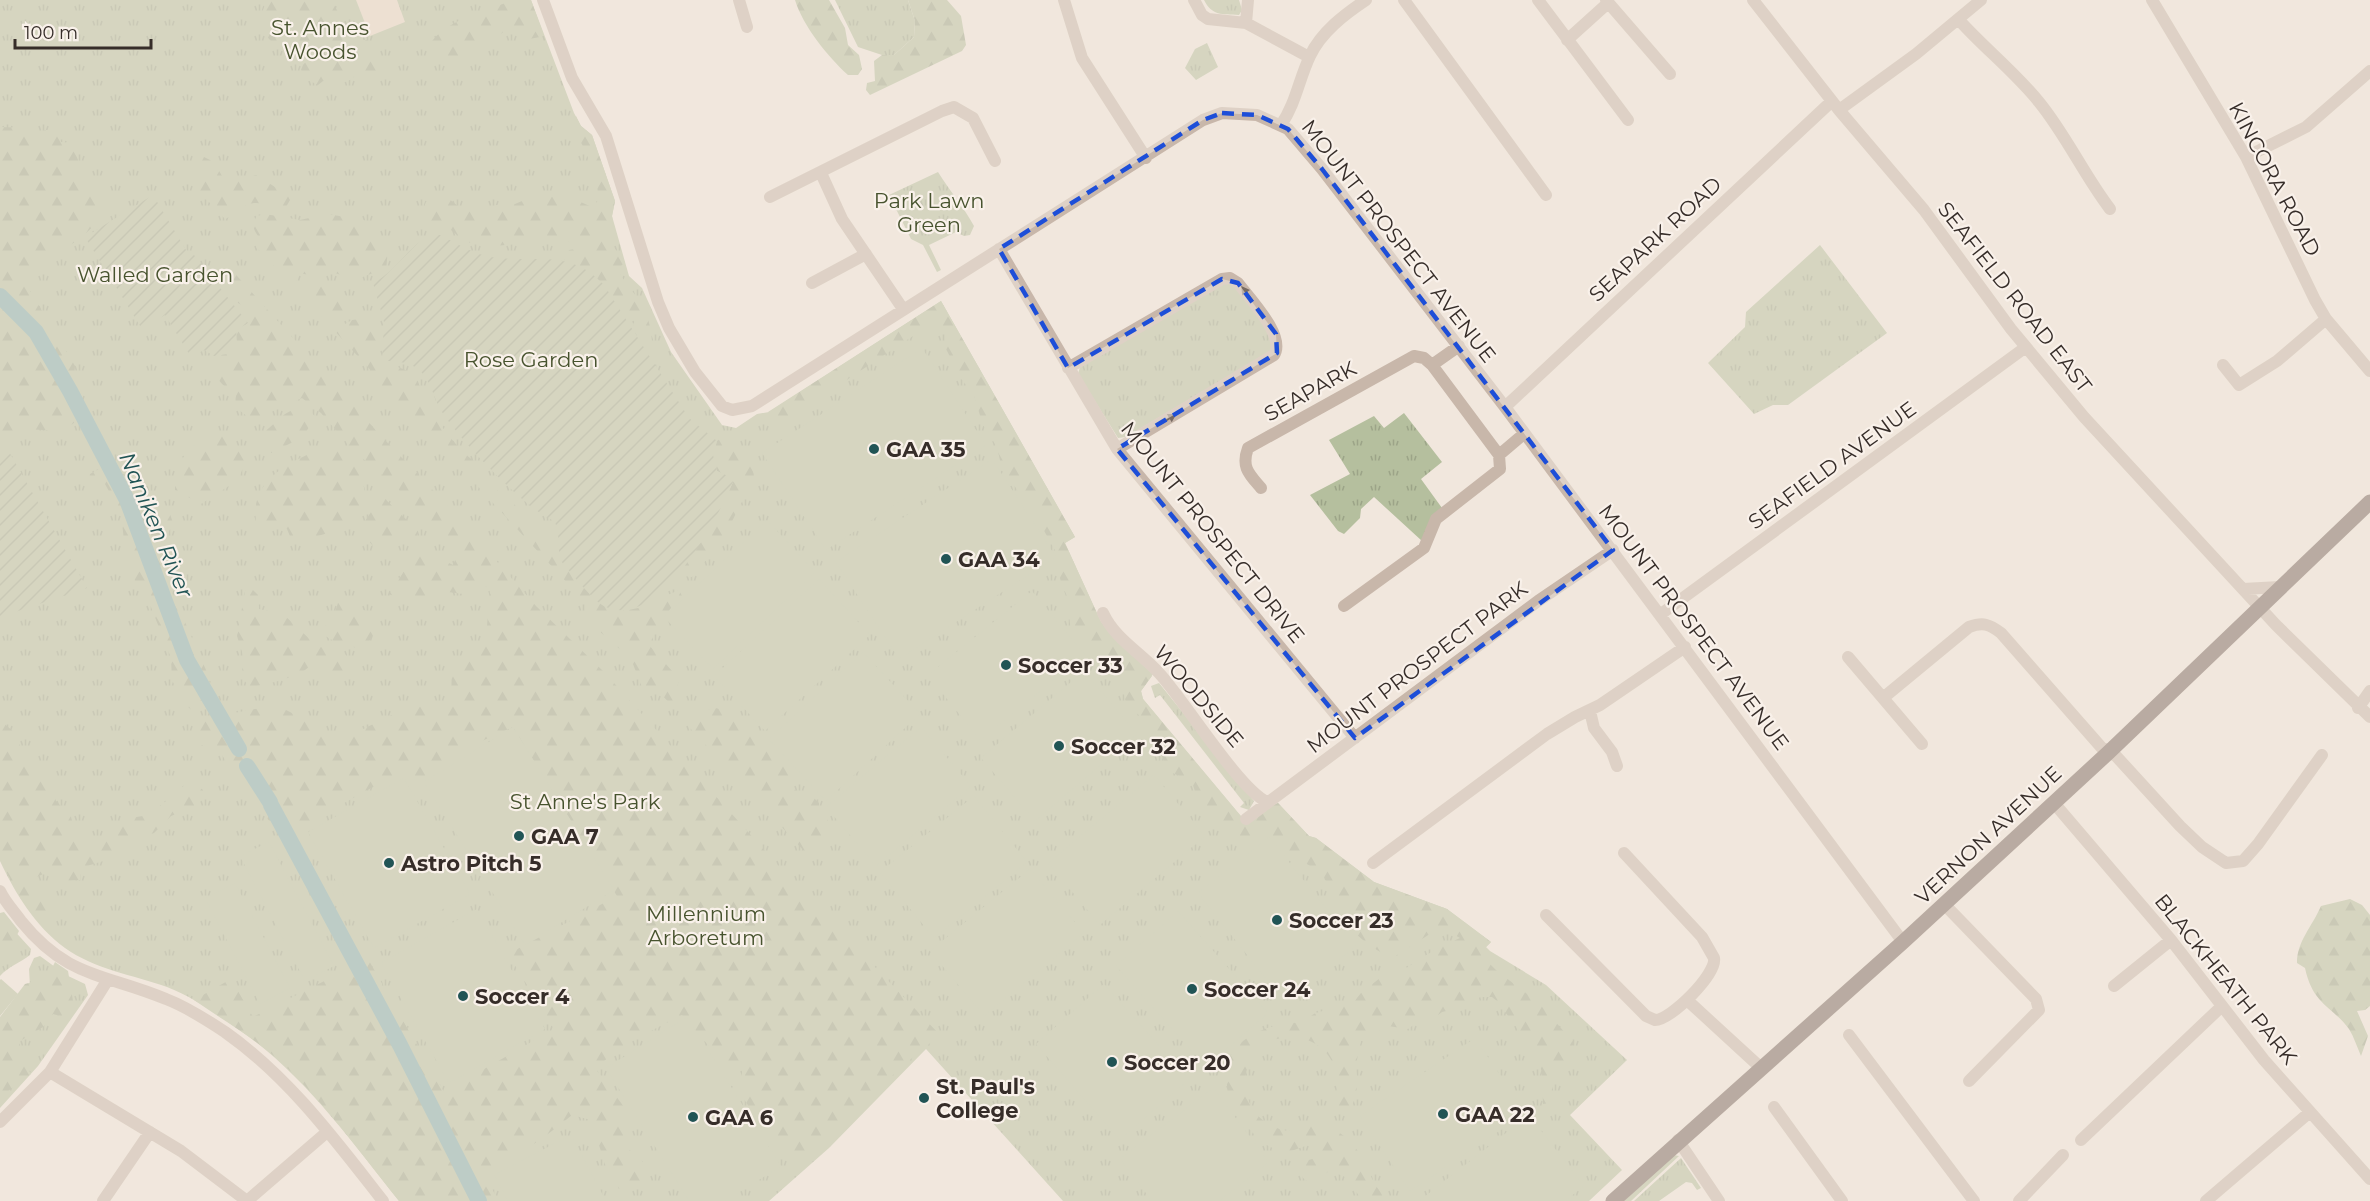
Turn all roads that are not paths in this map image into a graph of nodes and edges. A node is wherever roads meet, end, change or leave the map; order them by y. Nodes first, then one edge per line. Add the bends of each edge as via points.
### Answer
1 (543, 0) edge
2 (739, 0) edge
3 (1064, 0) edge
4 (1194, 0) edge
5 (1248, 0) edge
6 (1366, 0) edge
7 (1404, 0) edge
8 (1538, 0) edge
9 (1753, 0) edge
10 (2152, 0) edge
11 (1607, 2) edge
12 (1975, 2) edge
13 (1959, 20) junction
14 (1246, 22) junction
15 (747, 27) dead end
16 (1567, 40) junction
17 (1310, 57) junction
18 (2370, 71) edge
19 (1670, 74) dead end
20 (1836, 106) junction
21 (1629, 120) dead end
22 (1281, 125) junction
23 (2246, 157) junction
24 (1146, 158) junction
25 (995, 161) dead end
26 (821, 173) junction
27 (1546, 195) dead end
28 (770, 197) dead end
29 (2110, 209) dead end
30 (999, 249) junction
31 (866, 254) junction
32 (812, 283) dead end
33 (903, 309) junction
34 (2326, 319) junction
35 (1459, 346) junction
36 (2026, 347) junction
37 (1432, 365) junction
38 (2223, 365) dead end
39 (1068, 368) junction
40 (2370, 371) edge
41 (1505, 407) junction
42 (1519, 438) dead end
43 (1117, 449) junction
44 (1498, 455) junction
45 (1261, 488) dead end
46 (2370, 502) edge
47 (1613, 550) junction
48 (2280, 587) junction
49 (2243, 589) junction
50 (1344, 606) dead end
51 (2260, 607) junction
52 (1103, 613) dead end
53 (1661, 614) junction
54 (1685, 647) junction
55 (1848, 657) dead end
56 (2370, 691) edge
57 (1883, 698) junction
58 (2358, 708) junction
59 (1590, 711) junction
60 (2370, 717) edge
61 (1355, 738) junction
62 (1922, 744) dead end
63 (2109, 752) junction
64 (2322, 755) dead end
65 (1617, 766) dead end
66 (1267, 802) junction
67 (2054, 803) junction
68 (1246, 819) dead end
69 (1624, 853) dead end
70 (1373, 863) dead end
71 (1, 894) edge
72 (1944, 904) junction
73 (1545, 915) dead end
74 (2171, 940) junction
75 (1903, 942) junction
76 (107, 981) junction
77 (2114, 986) dead end
78 (1686, 999) junction
79 (2222, 1006) junction
80 (1849, 1035) dead end
81 (1760, 1067) junction
82 (50, 1072) junction
83 (1969, 1081) dead end
84 (1774, 1107) dead end
85 (2310, 1112) junction
86 (0, 1122) edge
87 (150, 1132) junction
88 (327, 1132) junction
89 (1678, 1140) junction
90 (2081, 1140) dead end
91 (2062, 1155) dead end
92 (2370, 1179) edge
93 (103, 1201) edge
94 (247, 1201) edge
95 (383, 1201) edge
96 (1612, 1201) edge
97 (1719, 1201) edge
98 (1842, 1201) edge
99 (1974, 1201) edge
100 (2019, 1201) edge
101 (2206, 1201) edge

1 - 33 street, MOUNT PROSPECT AVENUE via 572,78 606,136 669,328 695,372 722,406 732,410 752,406
2 - 15 street
3 - 24 street via 1082,58
4 - 14 street via 1208,19
5 - 14 street
6 - 17 street via 1322,37
7 - 27 street
8 - 16 street
9 - 20 street, SEAFIELD ROAD EAST
10 - 23 street, KINCORA ROAD
11 - 16 street
11 - 19 street
12 - 13 street, SEAPARK ROAD
13 - 20 street, SEAPARK ROAD
13 - 29 street via 2038,101
14 - 17 street
16 - 21 street
17 - 22 street via 1292,109
18 - 23 street via 2306,127
20 - 36 street, SEAFIELD ROAD EAST via 1924,210
20 - 41 street, SEAPARK ROAD
22 - 24 street, MOUNT PROSPECT AVENUE via 1257,115 1222,113 1203,120
22 - 35 street, MOUNT PROSPECT AVENUE via 1322,169
23 - 34 street, KINCORA ROAD
24 - 30 street, MOUNT PROSPECT AVENUE
25 - 26 street via 973,118 954,107
26 - 28 street
26 - 31 street via 842,219
30 - 33 street, MOUNT PROSPECT AVENUE
30 - 39 street, MOUNT PROSPECT DRIVE
31 - 32 street
31 - 33 street
34 - 38 street via 2277,361 2239,385
34 - 40 street, KINCORA ROAD
35 - 37 street
35 - 41 street, MOUNT PROSPECT AVENUE
36 - 49 street, SEAFIELD ROAD EAST via 2141,482
36 - 53 street, SEAFIELD AVENUE
37 - 44 street
37 - 45 street, SEAPARK via 1414,356 1248,448 1245,470
39 - 43 street, MOUNT PROSPECT DRIVE
43 -> 39 street via 1274,355 1276,334 1238,283 1222,279
41 - 47 street, MOUNT PROSPECT AVENUE
42 - 44 street
43 - 61 street, MOUNT PROSPECT DRIVE
44 - 50 street via 1500,469 1436,519 1424,548
46 - 48 main road, VERNON AVENUE
47 - 53 street, MOUNT PROSPECT AVENUE
47 - 61 street, MOUNT PROSPECT PARK
48 - 49 street
48 - 51 main road, VERNON AVENUE
49 - 51 street, SEAFIELD ROAD EAST
51 - 58 street, SEAFIELD ROAD EAST
51 - 63 main road, VERNON AVENUE
52 - 66 street, WOODSIDE via 1114,631 1160,674 1245,783
53 - 54 street, MOUNT PROSPECT AVENUE
54 - 59 street
54 - 75 street, MOUNT PROSPECT AVENUE
55 - 57 street
56 - 58 street
57 - 62 street
57 - 63 street via 1969,627 1990,625
58 - 60 street, SEAFIELD ROAD EAST
59 - 65 street via 1594,728
59 - 70 street via 1547,734
61 - 66 street, MOUNT PROSPECT PARK
63 - 64 street via 2202,847 2226,863 2243,861
63 - 67 main road, VERNON AVENUE
66 - 68 street, MOUNT PROSPECT PARK
67 - 72 main road, VERNON AVENUE
67 - 74 street, BLACKHEATH PARK
69 - 78 street via 1713,953 1715,963 1711,971
71 - 76 street via 49,951 75,968
72 - 75 main road, VERNON AVENUE
72 - 83 street via 2036,999 2039,1010
73 - 78 street via 1647,1016 1662,1020
74 - 77 street
74 - 79 street, BLACKHEATH PARK
75 - 81 main road, VERNON AVENUE
76 - 82 street
76 - 88 street via 174,1002 228,1034 289,1087
78 - 81 street
79 - 85 street, BLACKHEATH PARK
79 - 90 street
80 - 99 street
81 - 89 main road, VERNON AVENUE
82 - 86 street
82 - 87 street
84 - 98 street
85 - 92 street, BLACKHEATH PARK
85 - 101 street
87 - 93 street
87 - 94 street
88 - 94 street
88 - 95 street
89 - 96 main road, VERNON AVENUE
89 - 97 street
91 - 100 street

